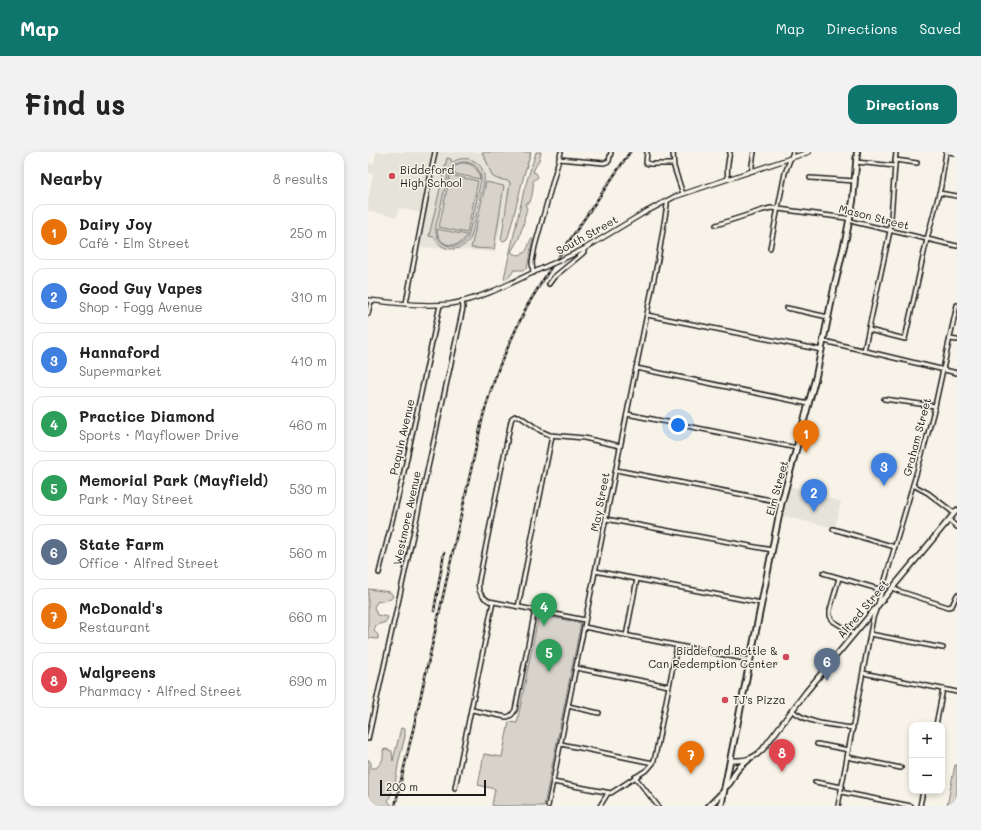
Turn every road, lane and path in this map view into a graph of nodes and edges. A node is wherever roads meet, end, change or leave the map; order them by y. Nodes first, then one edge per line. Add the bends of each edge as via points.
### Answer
1 (436, 152) edge
2 (561, 152) edge
3 (611, 152) edge
4 (646, 152) edge
5 (673, 152) edge
6 (730, 152) edge
7 (754, 152) edge
8 (793, 152) edge
9 (809, 152) edge
10 (857, 152) edge
11 (896, 152) edge
12 (946, 152) edge
13 (957, 153) edge
14 (790, 158) junction
15 (559, 159) junction
16 (895, 160) junction
17 (856, 162) junction
18 (917, 163) dead end
19 (673, 164) junction
20 (895, 166) junction
21 (752, 171) junction
22 (728, 178) junction
23 (810, 178) dead end
24 (854, 181) junction
25 (939, 193) junction
26 (683, 194) junction
27 (957, 196) edge
28 (667, 201) junction
29 (778, 208) junction
30 (850, 219) junction
31 (716, 224) dead end
32 (890, 231) junction
33 (927, 239) junction
34 (957, 246) edge
35 (770, 248) dead end
36 (584, 249) junction
37 (533, 273) junction
38 (549, 284) dead end
39 (369, 301) edge
40 (462, 301) junction
41 (406, 303) junction
42 (440, 304) junction
43 (957, 305) edge
44 (786, 308) dead end
45 (368, 314) edge
46 (646, 315) junction
47 (828, 317) junction
48 (869, 330) junction
49 (950, 339) junction
50 (957, 340) edge
51 (824, 341) junction
52 (822, 350) junction
53 (864, 351) junction
54 (636, 368) junction
55 (943, 370) junction
56 (957, 373) edge
57 (884, 399) dead end
58 (809, 404) junction
59 (936, 406) junction
60 (627, 414) junction
61 (552, 436) junction
62 (620, 446) junction
63 (797, 448) junction
64 (616, 470) junction
65 (914, 485) junction
66 (781, 502) junction
67 (956, 512) edge
68 (606, 519) junction
69 (949, 520) junction
70 (957, 527) edge
71 (833, 529) dead end
72 (895, 547) junction
73 (772, 550) junction
74 (595, 571) junction
75 (379, 573) dead end
76 (823, 573) dead end
77 (840, 578) junction
78 (637, 579) junction
79 (893, 588) junction
80 (882, 590) junction
81 (957, 595) edge
82 (761, 603) junction
83 (493, 604) junction
84 (518, 607) junction
85 (877, 607) junction
86 (535, 610) junction
87 (585, 620) junction
88 (584, 628) junction
89 (854, 634) junction
90 (870, 634) junction
91 (626, 636) junction
92 (677, 646) junction
93 (944, 648) dead end
94 (750, 660) junction
95 (576, 668) junction
96 (863, 674) junction
97 (669, 686) junction
98 (943, 689) junction
99 (957, 692) edge
100 (568, 706) junction
101 (472, 710) junction
102 (792, 710) junction
103 (599, 713) dead end
104 (937, 722) edge
105 (853, 728) junction
106 (368, 739) edge
107 (560, 744) junction
108 (817, 744) dead end
109 (849, 750) junction
110 (847, 757) junction
111 (730, 760) junction
112 (748, 760) junction
113 (653, 763) junction
114 (901, 768) dead end
115 (635, 778) junction
116 (553, 782) junction
117 (816, 782) dead end
118 (455, 788) dead end
119 (842, 788) junction
120 (724, 789) junction
121 (841, 792) junction
122 (608, 793) junction
123 (922, 794) edge
124 (548, 806) edge
125 (600, 806) edge
126 (658, 806) edge
127 (710, 806) edge
128 (717, 806) edge
129 (721, 806) edge
130 (838, 806) edge
131 (911, 806) edge
132 (920, 806) edge

1 - 41 street
2 - 15 street
3 - 15 street via 609,161 604,163
4 - 19 street via 646,163
5 - 19 street
6 - 22 street
7 - 21 street
8 - 14 street
9 - 14 street, South Street
10 - 17 main road, Elm Street
11 - 16 street
12 - 13 street
12 - 25 street
14 - 21 street, South Street
14 - 29 street
15 - 37 street via 535,246
16 - 18 street
16 - 20 street
17 - 20 street
17 - 24 main road, Elm Street
19 - 26 street
20 - 32 street
21 - 22 street, South Street
22 - 26 street, South Street
23 - 24 street
24 - 30 main road, Elm Street
25 - 27 street
25 - 33 street
26 - 28 street, South Street
28 - 36 street, South Street
28 - 46 street, May Street
29 - 30 street, Mason Street
29 - 31 street, Mason Street
29 - 35 street
30 - 32 street, Mason Street
30 - 47 main road, Elm Street
32 - 33 street, Mason Street
32 - 48 street
33 - 34 street, Mason Street
33 - 48 street via 905,339
36 - 37 street, South Street, bridge
36 - 38 street via 584,252
37 - 40 street, South Street via 498,289
39 - 41 street, South Street
39 - 45 street
40 - 42 street, South Street
40 - 106 street, Westmore Avenue via 463,308
41 - 42 street, South Street
42 - 75 street, Paquin Avenue via 402,482
43 - 49 street, Graham Street
44 - 47 street
46 - 52 street
46 - 54 street, May Street
47 - 51 main road, Elm Street
48 - 53 street
49 - 50 street
49 - 55 street, Graham Street
51 - 52 main road, Elm Street
51 - 53 street
52 - 58 main road, Elm Street
53 - 55 street
54 - 58 street
54 - 60 street, May Street
55 - 56 street
55 - 59 street, Graham Street
57 - 59 street
58 - 63 main road, Elm Street
59 - 65 street, Graham Street
60 - 62 street, May Street
60 - 63 street
61 - 62 street via 584,438
61 - 83 street via 519,416 512,418 478,584 481,596
61 - 84 street
62 - 64 street, May Street
63 - 66 main road, Elm Street
64 - 66 street
64 - 68 street, May Street
65 - 67 street
65 - 72 street, Graham Street
66 - 73 main road, Elm Street
67 - 69 main road, Alfred Street
68 - 73 street
68 - 74 street, May Street
69 - 70 street
69 - 79 main road, Alfred Street
71 - 72 street
72 - 80 street, Graham Street
73 - 82 main road, Elm Street
74 - 78 street
74 - 87 street, May Street
76 - 77 street
77 - 80 street
77 - 89 street via 830,616 833,621
78 - 82 street
78 - 91 street
79 - 81 street via 948,607 953,605
79 - 85 main road, Alfred Street
80 - 85 street, Graham Street
82 - 94 main road, Elm Street
83 - 84 street
83 - 101 street
84 - 86 street
85 - 89 main road, Alfred Street
85 - 90 street, Graham Street
86 - 87 street
86 - 101 street via 513,714 506,717
87 - 88 street, May Street
88 - 91 street
88 - 95 street, May Street
89 - 102 main road, Alfred Street
90 - 93 street
90 - 96 street, Graham Street
91 - 92 street
92 - 94 street
92 - 97 street
94 - 111 main road, Elm Street
95 - 97 street
95 - 100 street, May Street
96 - 98 street
96 - 105 street, Graham Street
97 - 113 street
98 - 99 street
98 - 104 street
100 - 103 street
100 - 107 street, May Street
101 - 118 street
102 - 105 street via 811,721
102 - 112 main road, Alfred Street via 763,749
105 - 109 street, Graham Street
107 - 113 street
107 - 116 street, May Street
108 - 109 street
109 - 110 street, Graham Street
110 - 114 street
110 - 119 street, Graham Street
111 - 112 main road
111 - 120 main road, Elm Street
112 - 120 main road
113 - 115 street
115 - 122 street
115 - 126 street
116 - 122 street
116 - 124 street, May Street
117 - 119 street
119 - 121 street, Graham Street
120 - 127 main road
120 - 129 main road, Elm Street
121 - 130 street, Graham Street
121 - 131 street
122 - 125 street
123 - 132 street
127 - 128 main road

